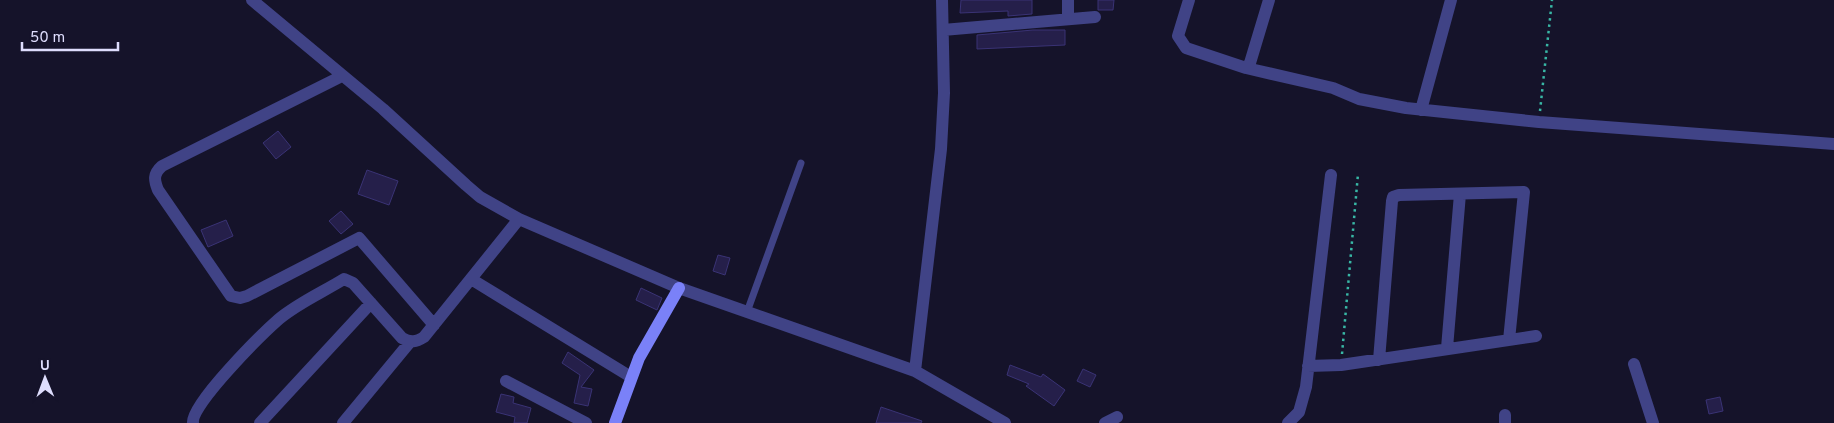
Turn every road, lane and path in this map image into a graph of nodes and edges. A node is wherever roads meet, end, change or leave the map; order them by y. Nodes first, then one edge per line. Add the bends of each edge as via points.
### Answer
1 (252, 0) edge
2 (942, 0) edge
3 (1068, 0) edge
4 (1189, 0) edge
5 (1269, 0) edge
6 (1451, 0) edge
7 (1552, 0) edge
8 (1095, 17) dead end
9 (1068, 19) junction
10 (943, 30) junction
11 (1246, 68) junction
12 (342, 76) junction
13 (1421, 110) junction
14 (1539, 122) junction
15 (1834, 144) edge
16 (802, 164) dead end
17 (1358, 174) dead end
18 (1331, 175) dead end
19 (1460, 194) junction
20 (519, 219) junction
21 (471, 279) junction
22 (678, 288) junction
23 (371, 303) junction
24 (747, 312) junction
25 (434, 325) junction
26 (1536, 336) dead end
27 (1509, 340) junction
28 (410, 342) junction
29 (1447, 348) junction
30 (1379, 360) junction
31 (1634, 364) dead end
32 (1341, 365) junction
33 (1308, 366) junction
34 (915, 371) junction
35 (631, 377) junction
36 (506, 382) dead end
37 (1117, 417) dead end
38 (193, 423) edge
39 (260, 423) edge
40 (343, 423) edge
41 (586, 423) edge
42 (615, 423) edge
43 (1005, 423) edge
44 (1105, 423) edge
45 (1288, 423) edge
46 (1654, 423) edge

1 - 12 street
2 - 10 street
3 - 9 street
4 - 11 street via 1179,28 1181,43 1186,48
5 - 11 street
6 - 13 street
7 - 14 path
8 - 9 street
9 - 10 street
10 - 34 street via 941,149
11 - 13 street via 1332,88 1359,99
12 - 20 street via 480,197
12 - 25 street via 162,166 155,174 154,182 231,296 247,296 359,238
13 - 14 street
14 - 15 street
16 - 24 lane
17 - 32 path
18 - 33 street
19 - 27 street via 1524,192
19 - 29 street
19 - 30 street via 1393,197
20 - 21 street
20 - 22 street
21 - 25 street
21 - 35 street
22 - 24 street
22 - 35 street
23 - 28 street via 402,338
23 - 38 street via 353,283 344,279 278,319 218,381 195,410
23 - 39 street
24 - 34 street
25 - 28 street via 424,337
26 - 27 street
27 - 29 street
28 - 40 street
29 - 30 street
30 - 32 street
31 - 46 street
32 - 33 street
33 - 45 street via 1302,404
34 - 43 street
35 - 42 street
36 - 41 street
37 - 44 street

